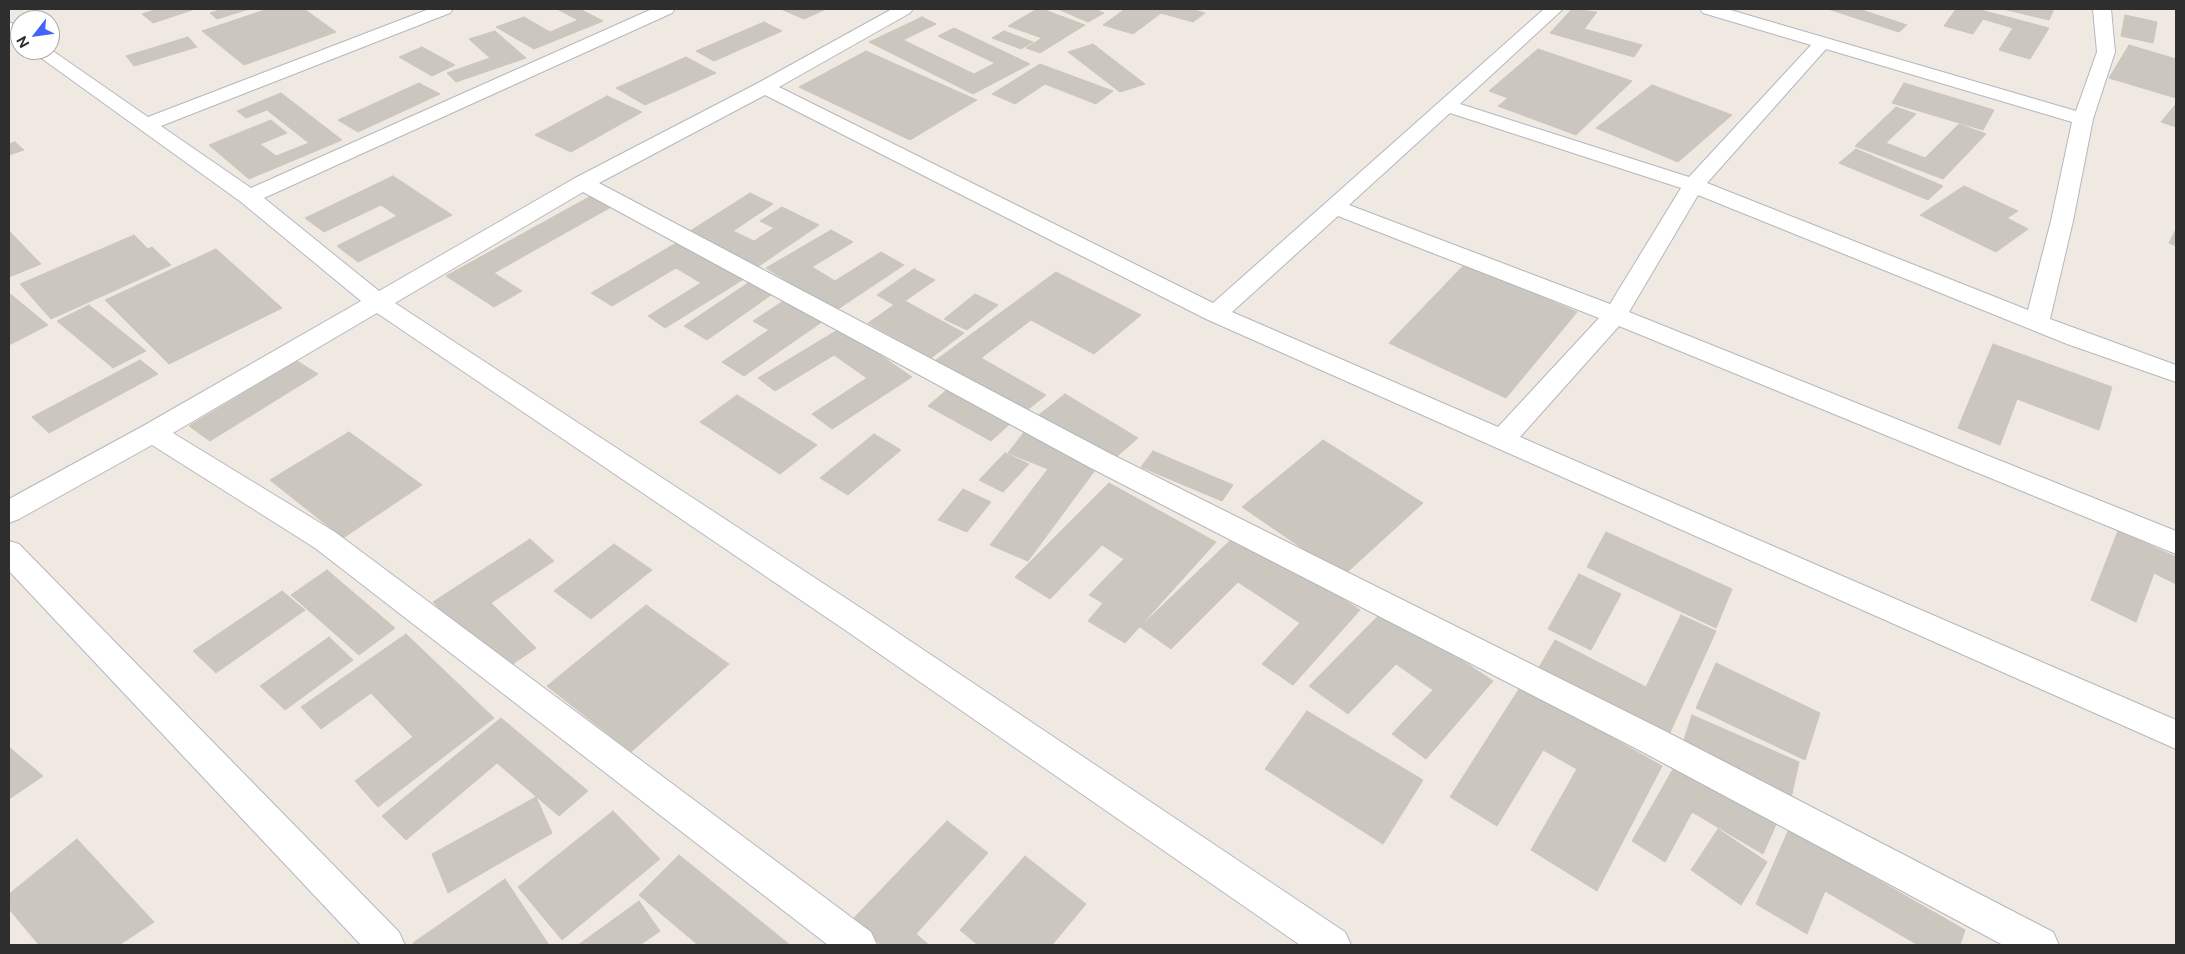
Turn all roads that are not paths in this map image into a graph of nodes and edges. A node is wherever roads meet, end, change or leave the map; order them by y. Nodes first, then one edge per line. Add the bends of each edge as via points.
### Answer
1 (444, 9) edge
2 (666, 9) edge
3 (904, 9) edge
4 (1554, 9) edge
5 (1709, 9) edge
6 (2102, 9) edge
7 (1823, 42) junction
8 (53, 60) edge
9 (765, 87) junction
10 (1447, 106) junction
11 (2083, 119) junction
12 (147, 125) junction
13 (583, 183) junction
14 (1693, 185) junction
15 (249, 197) junction
16 (1335, 207) junction
17 (377, 302) junction
18 (1215, 314) junction
19 (1615, 315) junction
20 (2037, 322) junction
21 (2176, 374) edge
22 (152, 433) junction
23 (1503, 439) junction
24 (9, 512) edge
25 (2176, 543) edge
26 (9, 552) edge
27 (2176, 735) edge
28 (386, 945) edge
29 (858, 945) edge
30 (1332, 945) edge
31 (2040, 945) edge

1 - 12 street
2 - 15 street
3 - 9 street
4 - 10 street
5 - 7 street
6 - 11 street via 2106,52
7 - 11 street
7 - 14 street
8 - 12 street
9 - 13 street
9 - 18 street
10 - 14 street
10 - 16 street
11 - 20 street
12 - 15 street
13 - 17 street
13 - 31 street via 1099,460 1651,740
14 - 19 street
14 - 20 street
15 - 17 street
16 - 18 street
16 - 19 street
17 - 22 street
17 - 30 street via 856,621
18 - 23 street
19 - 23 street
19 - 25 street
20 - 21 street
22 - 24 street
22 - 29 street via 325,540
23 - 27 street
26 - 28 street

